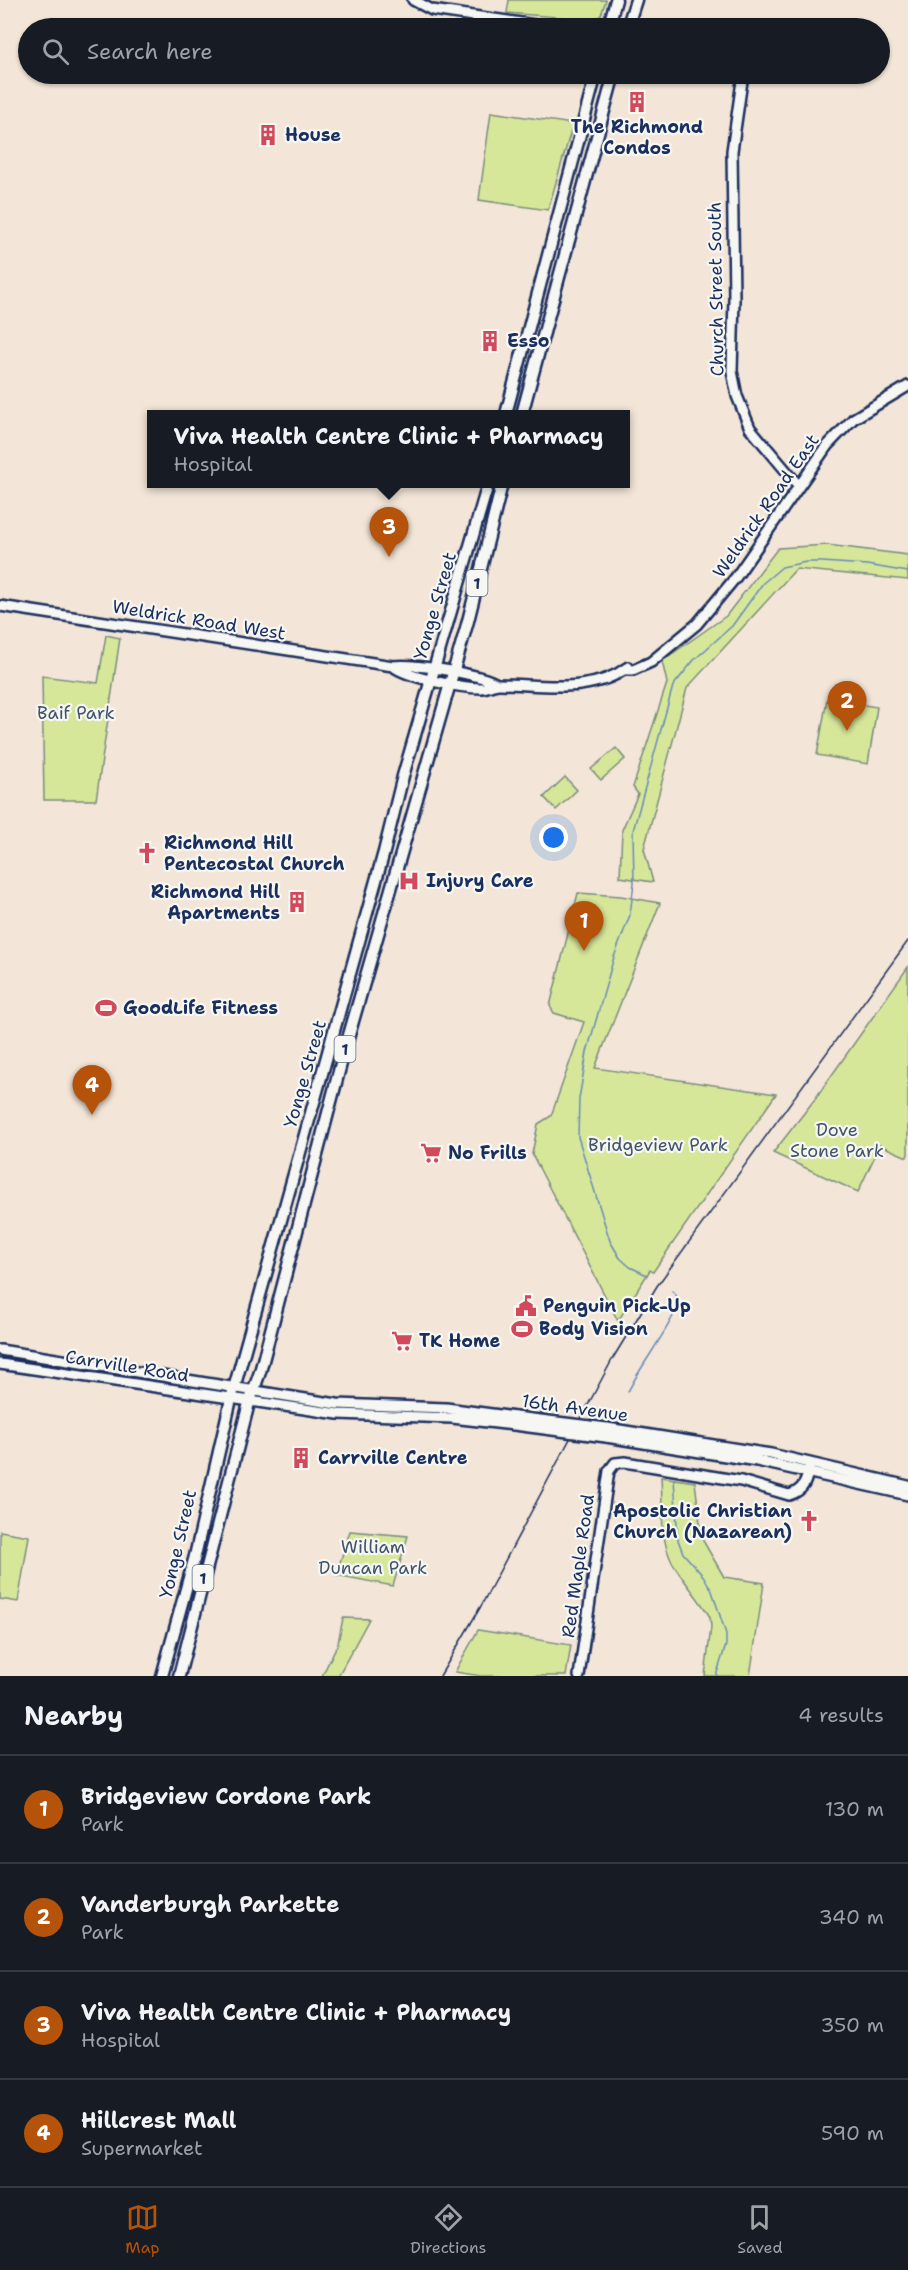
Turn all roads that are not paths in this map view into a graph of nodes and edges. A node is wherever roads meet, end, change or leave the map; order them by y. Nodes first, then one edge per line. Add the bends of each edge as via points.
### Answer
1 (413, 0) edge
2 (616, 0) edge
3 (636, 0) edge
4 (487, 18) edge
5 (611, 18) edge
6 (630, 18) edge
7 (593, 84) edge
8 (611, 84) edge
9 (742, 84) edge
10 (908, 386) edge
11 (507, 410) edge
12 (523, 410) edge
13 (798, 485) junction
14 (487, 488) edge
15 (501, 488) edge
16 (0, 606) edge
17 (432, 674) junction
18 (451, 678) junction
19 (0, 1350) edge
20 (66, 1361) junction
21 (0, 1364) edge
22 (139, 1372) junction
23 (64, 1373) junction
24 (138, 1385) junction
25 (235, 1387) junction
26 (253, 1391) junction
27 (231, 1399) junction
28 (249, 1403) junction
29 (514, 1421) junction
30 (809, 1468) junction
31 (908, 1485) edge
32 (908, 1495) edge
33 (162, 1676) edge
34 (179, 1676) edge
35 (579, 1676) edge

1 - 4 street via 432,10
2 - 5 main road
3 - 6 main road
7 - 11 main road
8 - 12 main road
9 - 13 street, Church Street South via 732,151 732,371 750,428
10 - 13 street, Weldrick Road East via 853,419
13 - 18 street, Weldrick Road East via 715,606 658,654 570,687 497,684 482,688
14 - 17 main road, Yonge Street / 1
15 - 18 main road, Yonge Street / 1
16 - 17 street, Weldrick Road West via 393,666 400,672
17 - 18 street, Weldrick Road East
17 - 25 main road, Yonge Street / 1
18 - 26 main road, Yonge Street / 1
19 - 20 street, Carrville Road
20 - 22 street, Carrville Road
20 - 23 street
21 - 23 street, Carrville Road
22 - 24 street
22 - 25 street, Carrville Road
23 - 24 street, Carrville Road
24 - 27 street, Carrville Road
25 - 26 street, 16th Avenue
25 - 27 main road, Yonge Street / 1
26 - 28 main road, Yonge Street / 1
26 - 29 street, 16th Avenue via 337,1404 446,1408
27 - 28 street, Carrville Road
27 - 33 main road, Yonge Street / 1 via 195,1556
28 - 29 street, 16th Avenue via 338,1414
28 - 34 main road, Yonge Street / 1
29 - 30 street, 16th Avenue, bridge
30 - 31 street, 16th Avenue
30 - 32 street, 16th Avenue
30 - 35 street, Red Maple Road via 805,1485 789,1495 721,1477 615,1463 608,1478

